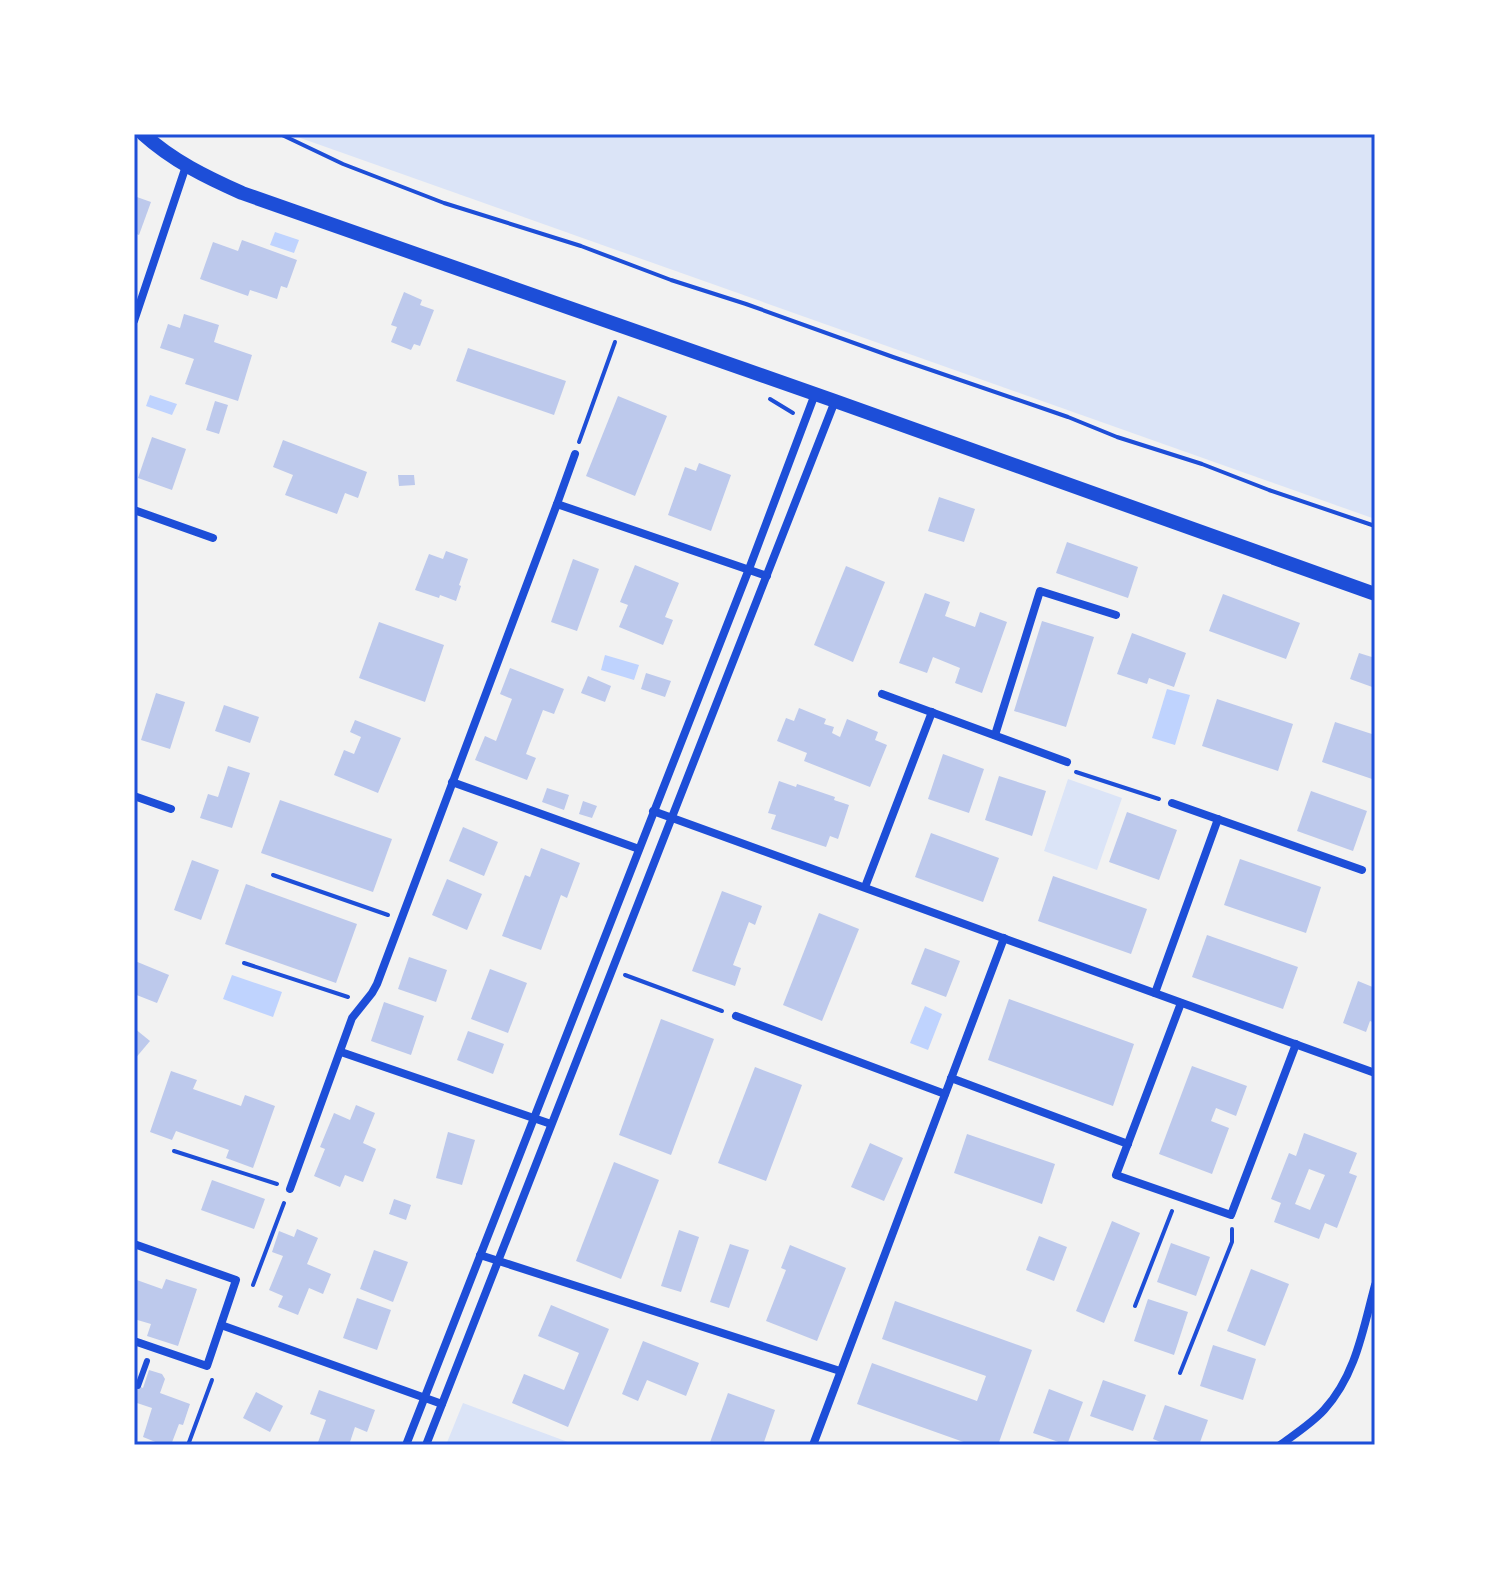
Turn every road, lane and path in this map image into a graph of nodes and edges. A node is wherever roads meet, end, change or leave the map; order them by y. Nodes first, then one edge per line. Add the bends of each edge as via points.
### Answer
1 (143, 134) edge
2 (280, 134) edge
3 (186, 166) junction
4 (134, 321) edge
5 (615, 342) dead end
6 (815, 394) junction
7 (835, 401) junction
8 (575, 454) joint
9 (557, 504) junction
10 (134, 510) edge
11 (1375, 526) edge
12 (213, 538) dead end
13 (749, 569) junction
14 (767, 576) junction
15 (1375, 594) edge
16 (1116, 615) dead end
17 (882, 694) dead end
18 (932, 712) junction
19 (995, 735) junction
20 (1067, 762) joint
21 (452, 782) junction
22 (134, 796) edge
23 (1172, 803) joint
24 (171, 809) dead end
25 (653, 811) junction
26 (671, 817) junction
27 (1218, 819) junction
28 (639, 849) junction
29 (1362, 870) dead end
30 (273, 875) dead end
31 (865, 887) junction
32 (401, 919) junction
33 (1004, 938) junction
34 (244, 963) dead end
35 (612, 970) junction
36 (1155, 993) junction
37 (364, 1003) junction
38 (1181, 1003) junction
39 (736, 1016) joint
40 (1296, 1044) junction
41 (341, 1052) junction
42 (1375, 1073) edge
43 (951, 1078) junction
44 (945, 1094) junction
45 (534, 1118) junction
46 (551, 1124) junction
47 (1128, 1144) junction
48 (174, 1151) dead end
49 (290, 1189) junction
50 (1177, 1197) junction
51 (1231, 1215) junction
52 (134, 1244) edge
53 (480, 1255) junction
54 (498, 1261) junction
55 (236, 1280) junction
56 (1375, 1285) edge
57 (1135, 1306) dead end
58 (221, 1325) junction
59 (134, 1341) edge
60 (147, 1361) dead end
61 (207, 1366) junction
62 (840, 1371) junction
63 (1180, 1373) dead end
64 (138, 1386) dead end
65 (424, 1397) junction
66 (442, 1404) junction
67 (188, 1445) edge
68 (406, 1445) edge
69 (426, 1445) edge
70 (813, 1445) edge
71 (1280, 1445) edge

1 - 3 street
2 - 11 path via 444,203 581,246
3 - 4 street
3 - 6 street via 242,193
5 - 8 path
6 - 7 street
6 - 13 street
7 - 14 street
7 - 15 street
8 - 9 street
9 - 13 street
9 - 21 street
10 - 12 street
13 - 14 street
13 - 25 street
14 - 26 street
16 - 19 street via 1040,591
17 - 18 street
18 - 19 street
18 - 31 street
19 - 20 street
20 - 23 path via 1074,771
21 - 28 street
21 - 32 street
22 - 24 street
23 - 27 street
25 - 26 street
25 - 28 street
26 - 31 street
26 - 35 street
27 - 29 street
27 - 36 street
28 - 45 street
30 - 32 path
31 - 33 street
32 - 37 street via 376,986
33 - 36 street
33 - 43 street
34 - 37 path
35 - 39 path
35 - 46 street
36 - 38 street
37 - 41 street via 352,1018
38 - 40 street
38 - 47 street
39 - 44 street
40 - 42 street
40 - 51 street
41 - 45 street
41 - 49 street
43 - 44 street
43 - 47 street
44 - 62 street
45 - 46 street
45 - 53 street
46 - 54 street
47 - 50 street via 1116,1175
48 - 49 path
49 - 55 path via 252,1286
50 - 51 street
50 - 57 path
51 - 63 path via 1232,1242
52 - 55 street
53 - 54 street
53 - 65 street
54 - 62 street
54 - 66 street
55 - 58 street
56 - 71 street via 1357,1355 1340,1390
58 - 61 street
58 - 65 street
59 - 61 street
60 - 64 lane
61 - 67 path via 216,1370
62 - 70 street
65 - 66 street
65 - 68 street
66 - 69 street

